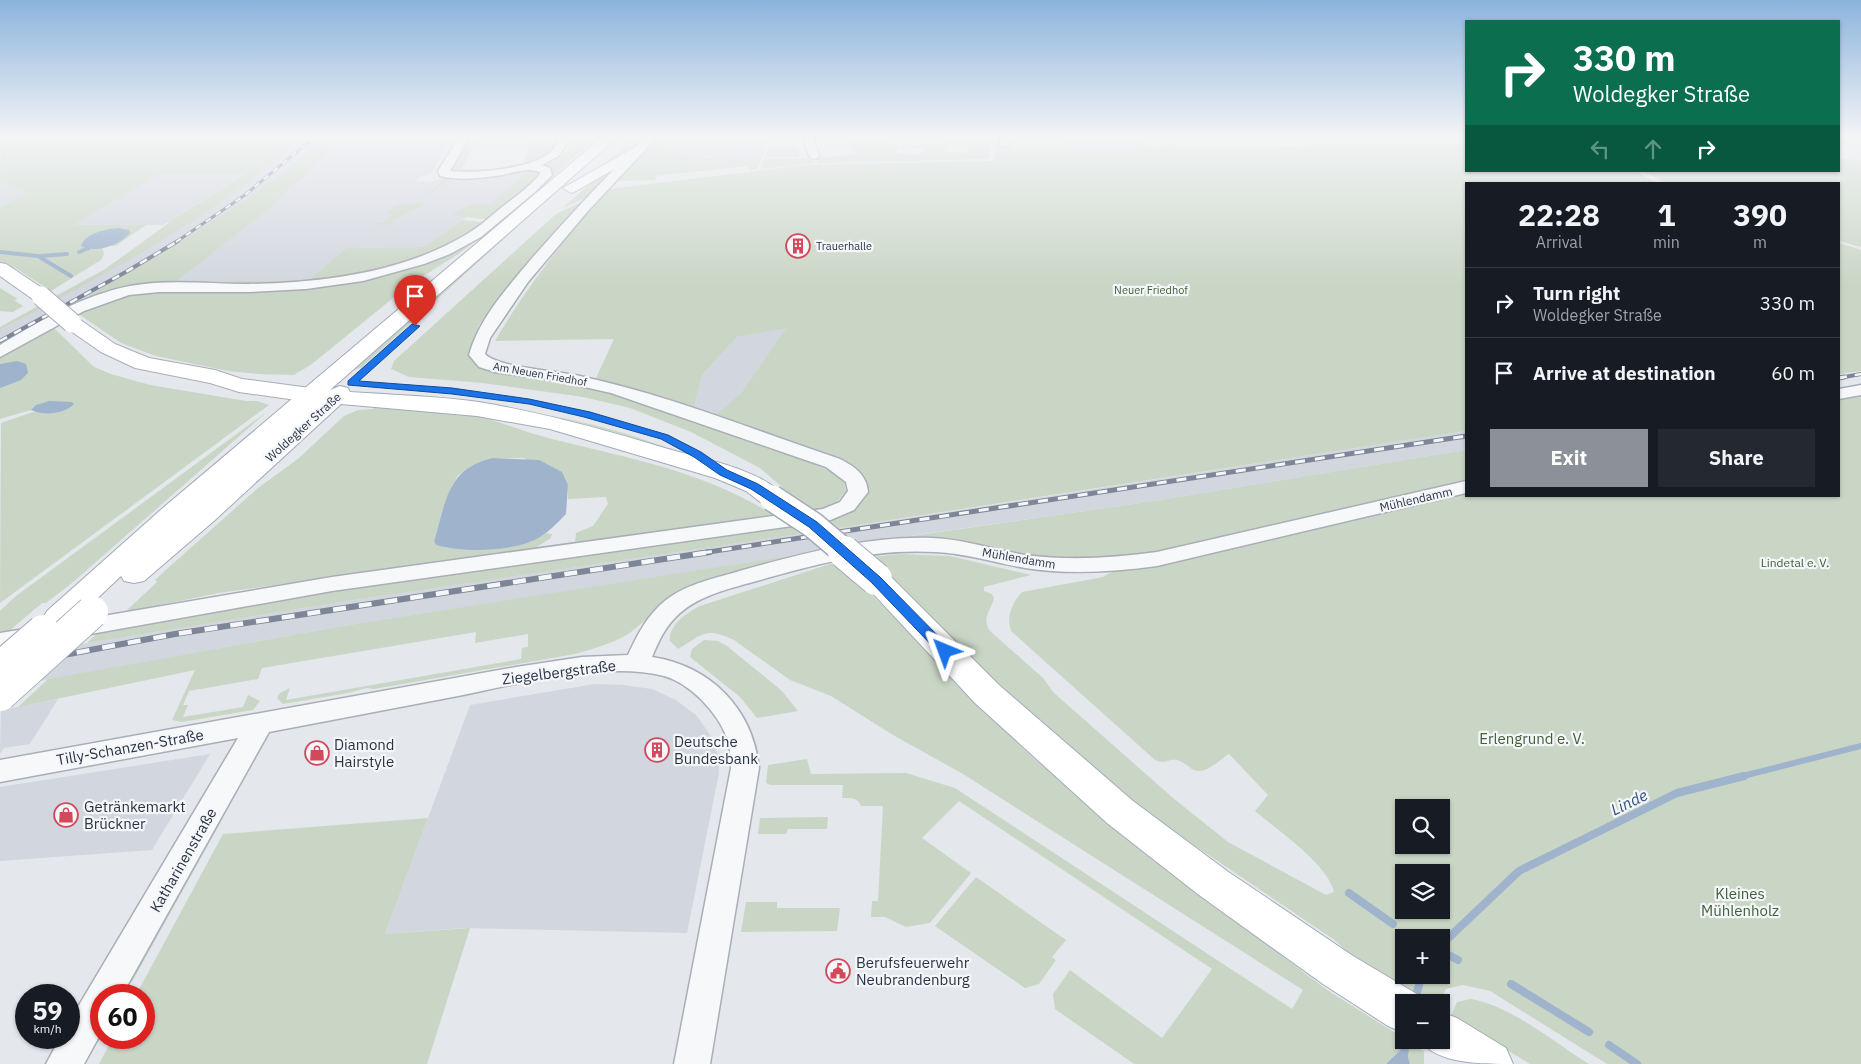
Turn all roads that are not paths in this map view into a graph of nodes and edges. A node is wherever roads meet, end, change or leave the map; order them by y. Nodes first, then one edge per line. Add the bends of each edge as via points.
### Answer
1 (535, 185) edge
2 (558, 185) edge
3 (570, 185) edge
4 (578, 185) edge
5 (605, 185) edge
6 (555, 198) junction
7 (0, 268) edge
8 (0, 352) edge
9 (331, 389) junction
10 (1861, 390) edge
11 (1840, 394) edge
12 (1465, 487) edge
13 (0, 640) edge
14 (637, 664) junction
15 (0, 668) edge
16 (0, 695) edge
17 (260, 724) junction
18 (0, 771) edge
19 (110, 984) edge
20 (1395, 1005) edge
21 (90, 1019) edge
22 (1450, 1040) edge
23 (64, 1064) edge
24 (692, 1064) edge
25 (1490, 1064) edge

1 - 8 street via 493,221 459,244 419,260 356,277 292,286 160,288 120,293 73,310
2 - 9 main road, Woldegker Straße
3 - 6 main road, Woldegker Straße
4 - 6 main road
5 - 13 street, Am Neuen Friedhof via 540,257 485,332 476,350 477,355 485,363 501,368 616,389 833,462 850,473 858,487 842,511 809,519 684,537 560,551 332,584
6 - 9 main road, Woldegker Straße
7 - 9 main road, bridge via 41,296 72,323 124,356 239,385
9 - 15 main road, Woldegker Straße, bridge via 174,513
9 - 16 main road, Woldegker Straße, bridge
9 - 20 main road, bridge via 513,414 588,432 724,473 755,486 813,525 876,579 987,694 1120,812 1214,884
10 - 11 street
12 - 14 street, Mühlendamm via 1157,559 1109,566 1035,563 976,550 927,544 866,548 814,557 707,588 684,598 650,632
14 - 17 street, Ziegelbergstraße via 535,674
14 - 24 street, Ziegelbergstraße via 668,669 702,688 735,726 744,752 742,792
17 - 18 street, Tilly-Schanzen-Straße
17 - 19 street, Katharinenstraße
21 - 23 street
22 - 25 main road

